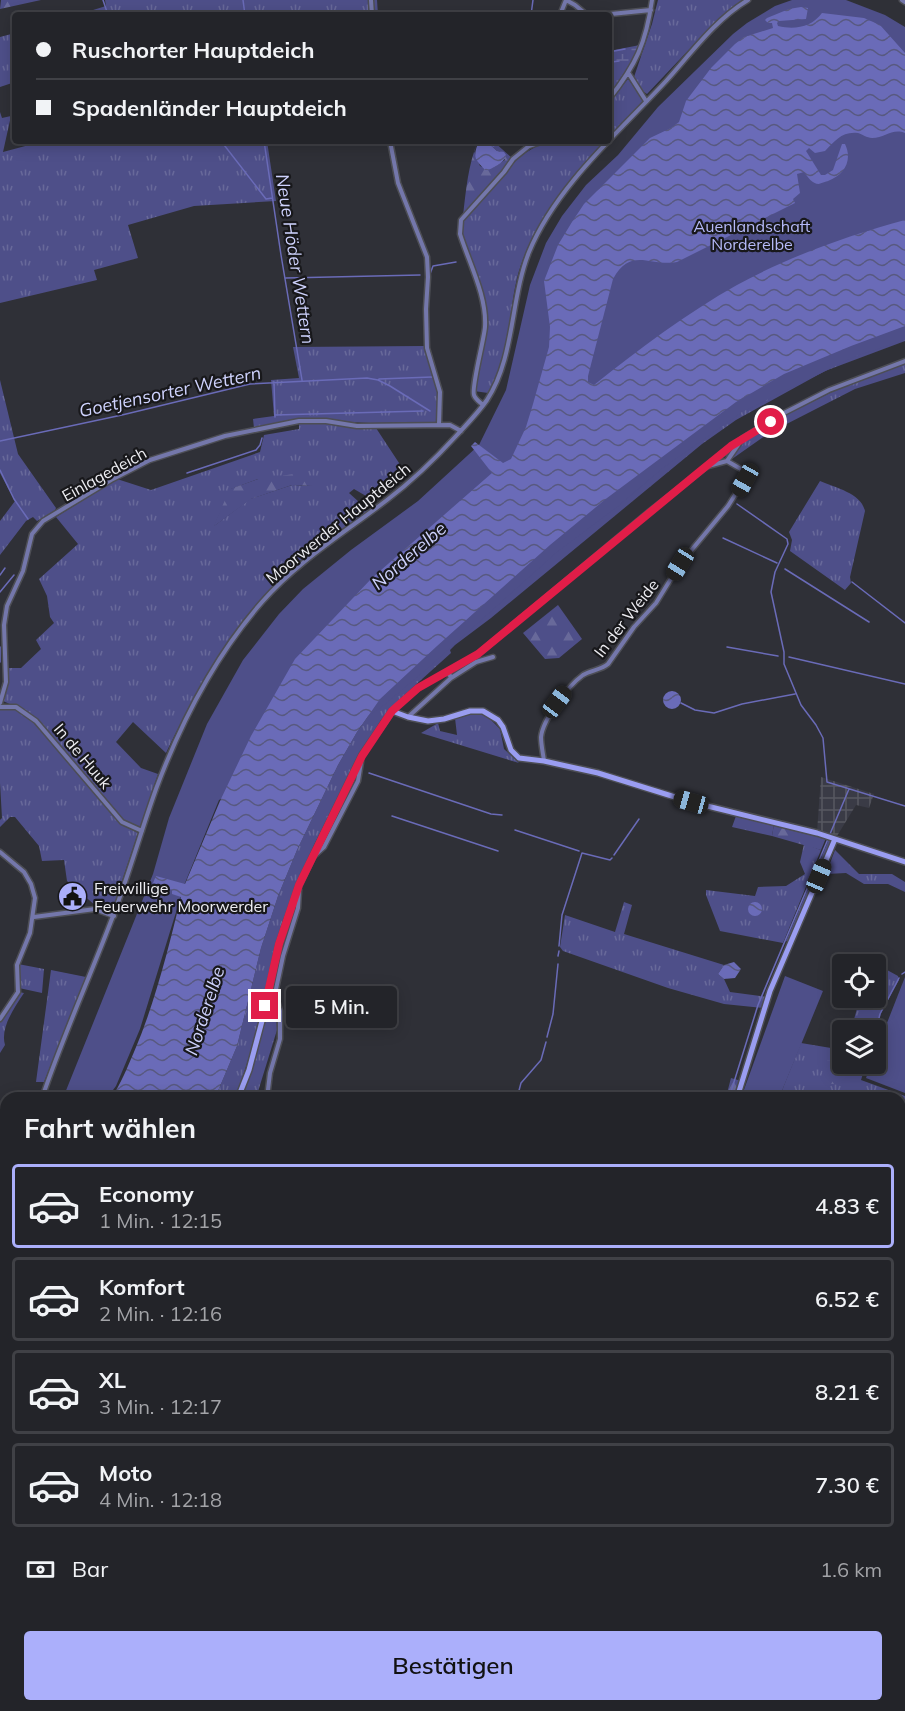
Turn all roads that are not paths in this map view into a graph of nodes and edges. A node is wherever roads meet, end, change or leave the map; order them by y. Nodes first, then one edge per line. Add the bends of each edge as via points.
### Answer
1 (566, 0) edge
2 (652, 0) edge
3 (748, 0) edge
4 (651, 10) junction
5 (583, 12) edge
6 (612, 14) edge
7 (629, 74) junction
8 (612, 95) edge
9 (646, 102) junction
10 (612, 139) edge
11 (391, 144) edge
12 (537, 144) edge
13 (607, 144) edge
14 (905, 361) edge
15 (483, 405) junction
16 (439, 424) junction
17 (461, 431) junction
18 (743, 438) junction
19 (728, 461) junction
20 (705, 467) junction
21 (493, 657) dead end
22 (447, 671) junction
23 (451, 678) junction
24 (0, 705) edge
25 (392, 711) junction
26 (408, 717) junction
27 (544, 761) junction
28 (142, 831) junction
29 (831, 838) junction
30 (0, 852) edge
31 (905, 862) edge
32 (114, 916) junction
33 (34, 917) junction
34 (271, 993) junction
35 (0, 1019) edge
36 (44, 1092) edge
37 (240, 1092) edge
38 (268, 1092) edge
39 (739, 1092) edge

1 - 5 street
2 - 4 street
3 - 9 street, Moorwerder Hauptdeich via 716,25
4 - 6 street
4 - 7 street via 647,32
7 - 8 street
7 - 9 street
9 - 10 street, Moorwerder Hauptdeich
11 - 16 street via 398,183 427,257 427,348 440,392
12 - 15 street via 513,159 461,220 459,231 485,319 473,391
13 - 15 street, Moorwerder Hauptdeich via 566,188 541,226 519,284 501,370
14 - 18 street via 829,390
15 - 17 street, Moorwerder Hauptdeich
16 - 17 street, Einlagedeich via 453,425
16 - 24 street, Einlagedeich via 357,426 299,420 225,436 150,460 43,521 32,534 26,565 7,606 6,682
17 - 28 street, Moorwerder Hauptdeich via 404,486 299,566 252,614 194,704 164,768
18 - 19 street
18 - 20 street
19 - 20 street
19 - 27 street, In der Weide via 746,472 734,498 680,564 656,603 609,664 577,679 557,702 541,736
20 - 22 street via 478,654
21 - 23 street via 476,662
22 - 23 street
22 - 25 street via 408,695
23 - 26 street
24 - 28 street, In de Huuk via 16,708 36,721 122,822
25 - 26 street
25 - 34 street via 362,756 299,885 279,944
26 - 27 street via 436,721 483,711 503,727 514,755
27 - 29 street
28 - 32 street, Moorwerder Hauptdeich
29 - 31 street
29 - 39 street via 771,992
30 - 33 street via 20,868 31,884
32 - 33 street via 95,909
32 - 36 street, Moorwerder Hauptdeich
33 - 35 street via 17,965 18,992
34 - 37 street
34 - 38 street via 280,1011 280,1039

